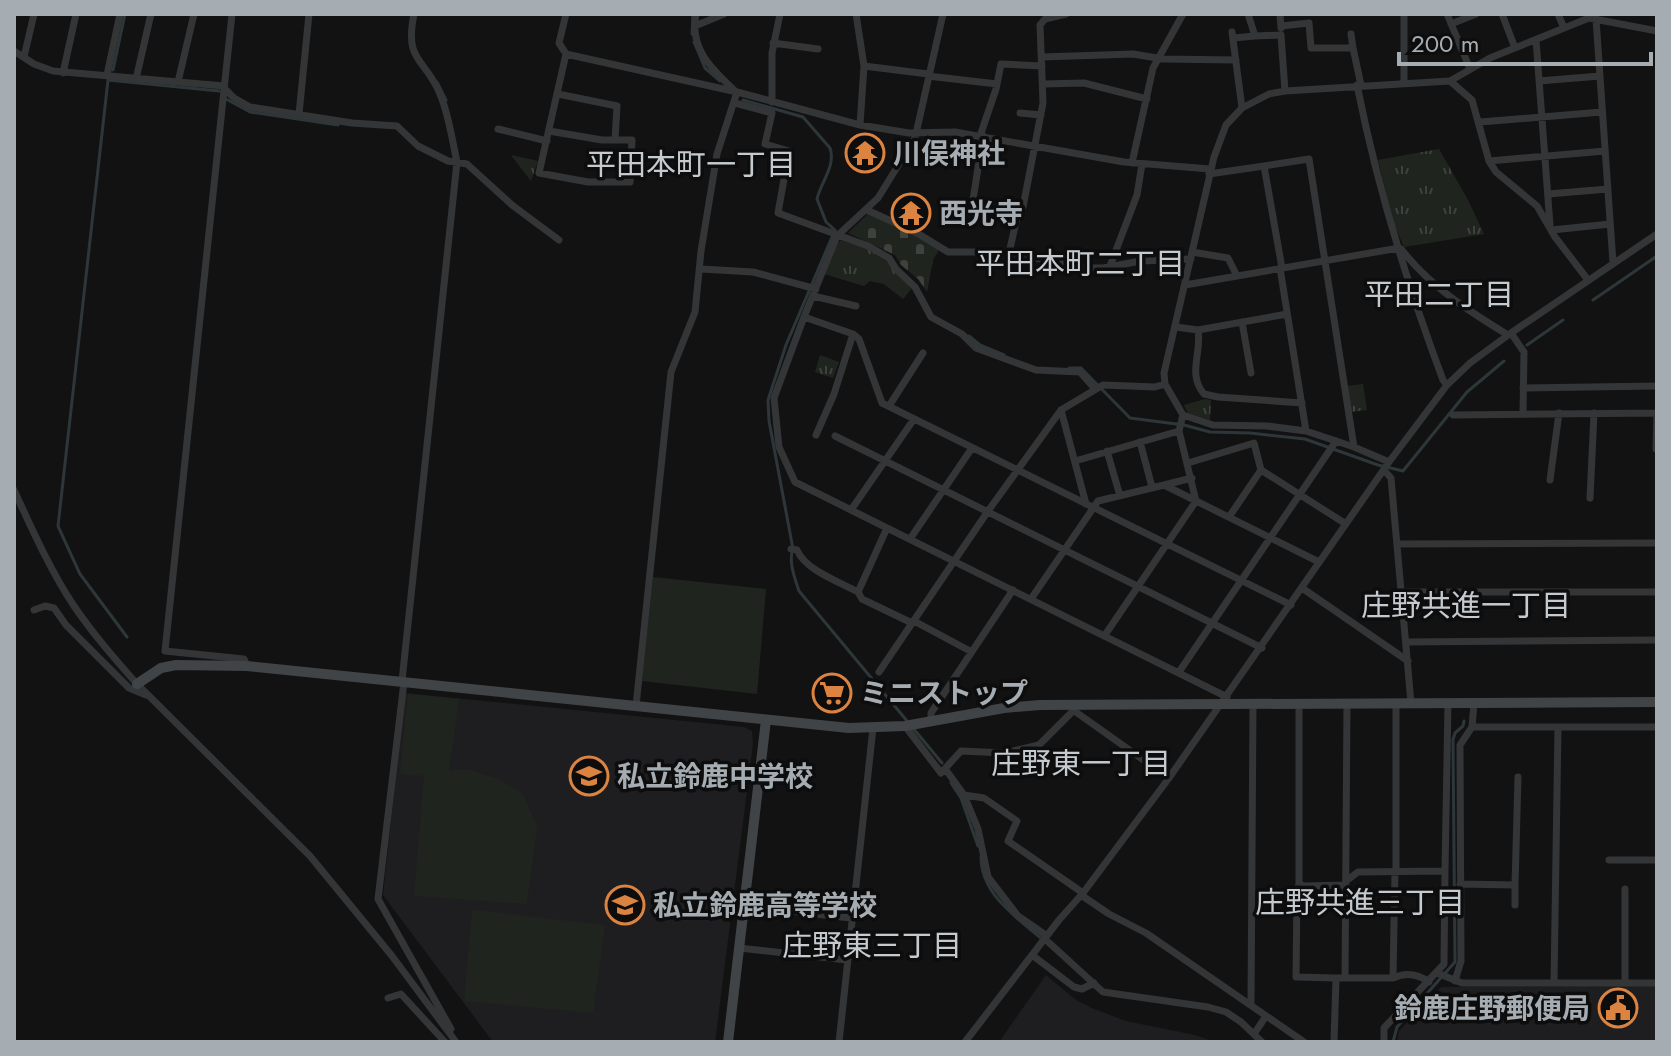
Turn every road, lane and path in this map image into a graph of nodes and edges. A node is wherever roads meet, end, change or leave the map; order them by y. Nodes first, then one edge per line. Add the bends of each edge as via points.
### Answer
1 (34, 14) edge
2 (76, 14) edge
3 (120, 14) edge
4 (151, 14) edge
5 (194, 14) edge
6 (232, 14) edge
7 (309, 14) edge
8 (414, 14) edge
9 (566, 14) edge
10 (696, 14) edge
11 (724, 14) edge
12 (780, 14) edge
13 (856, 14) edge
14 (943, 14) edge
15 (1066, 14) edge
16 (1183, 14) edge
17 (1248, 14) edge
18 (1280, 14) edge
19 (1404, 14) edge
20 (1447, 14) edge
21 (1476, 14) edge
22 (1502, 14) edge
23 (1558, 14) edge
24 (1591, 17) edge
25 (1309, 18) edge
26 (1451, 24) junction
27 (695, 26) junction
28 (1564, 28) junction
29 (1281, 30) junction
30 (1657, 31) edge
31 (1351, 34) dead end
32 (1255, 36) junction
33 (1536, 40) junction
34 (773, 43) junction
35 (1353, 48) junction
36 (1515, 48) junction
37 (818, 49) dead end
38 (14, 51) edge
39 (566, 54) junction
40 (24, 57) junction
41 (1160, 57) junction
42 (1236, 60) junction
43 (1042, 61) junction
44 (864, 66) junction
45 (1470, 69) junction
46 (63, 73) junction
47 (107, 75) junction
48 (928, 75) junction
49 (1600, 76) junction
50 (136, 79) junction
51 (1450, 81) junction
52 (1539, 81) junction
53 (178, 82) junction
54 (1404, 83) junction
55 (997, 84) junction
56 (1043, 84) junction
57 (1359, 85) junction
58 (224, 87) junction
59 (1285, 91) junction
60 (737, 92) junction
61 (558, 94) junction
62 (1147, 99) junction
63 (772, 102) junction
64 (735, 103) junction
65 (1242, 108) junction
66 (1602, 112) junction
67 (1020, 113) dead end
68 (299, 114) junction
69 (1041, 115) junction
70 (1542, 117) junction
71 (1480, 122) junction
72 (860, 125) junction
73 (498, 129) dead end
74 (549, 131) junction
75 (916, 132) junction
76 (982, 136) junction
77 (615, 140) junction
78 (547, 141) junction
79 (1035, 147) junction
80 (1605, 151) junction
81 (1545, 156) junction
82 (1489, 161) junction
83 (457, 162) junction
84 (1132, 163) junction
85 (1142, 164) junction
86 (1264, 166) junction
87 (1210, 172) junction
88 (1608, 189) junction
89 (1548, 194) junction
90 (867, 210) junction
91 (1018, 213) junction
92 (1610, 224) junction
93 (1551, 229) junction
94 (835, 234) junction
95 (1657, 234) edge
96 (559, 240) dead end
97 (1399, 248) junction
98 (1009, 253) junction
99 (1192, 256) junction
100 (1325, 261) junction
101 (1613, 263) junction
102 (1110, 266) junction
103 (1281, 268) junction
104 (701, 269) junction
105 (1237, 276) junction
106 (1588, 280) junction
107 (1185, 285) junction
108 (813, 290) junction
109 (856, 306) dead end
110 (1287, 314) junction
111 (804, 317) junction
112 (1242, 322) junction
113 (1176, 327) junction
114 (972, 329) dead end
115 (1198, 330) junction
116 (853, 334) junction
117 (1510, 334) junction
118 (966, 338) junction
119 (923, 353) dead end
120 (1251, 373) dead end
121 (1165, 384) junction
122 (1447, 385) junction
123 (1657, 386) edge
124 (1099, 387) junction
125 (1523, 388) junction
126 (1302, 403) junction
127 (889, 406) junction
128 (1061, 410) junction
129 (1523, 413) junction
130 (1559, 413) junction
131 (1594, 413) junction
132 (1657, 413) edge
133 (1453, 415) dead end
134 (1182, 416) junction
135 (914, 419) junction
136 (1179, 429) junction
137 (1306, 431) junction
138 (816, 435) dead end
139 (835, 436) dead end
140 (1336, 441) junction
141 (1140, 442) junction
142 (1354, 447) junction
143 (972, 448) junction
144 (1656, 449) edge
145 (1107, 451) junction
146 (886, 460) junction
147 (1075, 461) junction
148 (1389, 462) junction
149 (1188, 463) junction
150 (1016, 469) junction
151 (1261, 470) junction
152 (1384, 470) junction
153 (1192, 478) junction
154 (1550, 480) dead end
155 (1164, 485) junction
156 (1152, 487) junction
157 (943, 489) junction
158 (14, 490) edge
159 (1300, 495) junction
160 (1120, 496) junction
161 (1590, 498) dead end
162 (1196, 501) junction
163 (1090, 505) junction
164 (851, 510) junction
165 (988, 511) junction
166 (1229, 517) junction
167 (1346, 524) junction
168 (887, 528) junction
169 (1271, 537) junction
170 (910, 539) junction
171 (1167, 543) junction
172 (1657, 543) edge
173 (1397, 544) junction
174 (1064, 549) junction
175 (794, 550) dead end
176 (955, 561) junction
177 (1319, 562) junction
178 (1242, 580) junction
179 (1137, 586) junction
180 (1302, 588) junction
181 (1013, 590) junction
182 (858, 592) junction
183 (1402, 592) junction
184 (1657, 592) edge
185 (1031, 599) junction
186 (1291, 605) junction
187 (34, 610) dead end
188 (913, 622) junction
189 (1213, 622) junction
190 (1105, 635) junction
191 (1657, 640) edge
192 (1406, 642) junction
193 (1262, 648) junction
194 (970, 651) junction
195 (1408, 661) junction
196 (247, 666) junction
197 (879, 672) dead end
198 (1179, 672) junction
199 (403, 681) junction
200 (137, 684) junction
201 (148, 696) junction
202 (1224, 701) junction
203 (1657, 702) edge
204 (1411, 703) junction
205 (1448, 703) junction
206 (1474, 703) junction
207 (1253, 704) junction
208 (1299, 704) junction
209 (1347, 704) junction
210 (1396, 704) junction
211 (636, 706) junction
212 (1073, 708) junction
213 (766, 720) junction
214 (931, 721) junction
215 (905, 726) junction
216 (1472, 727) junction
217 (1558, 727) junction
218 (1657, 727) edge
219 (873, 728) junction
220 (944, 772) junction
221 (1518, 777) dead end
222 (1169, 778) junction
223 (964, 795) junction
224 (1453, 851) junction
225 (1609, 860) dead end
226 (1657, 860) edge
227 (1395, 871) junction
228 (1445, 871) junction
229 (1346, 883) junction
230 (1299, 884) junction
231 (1460, 884) junction
232 (1515, 885) junction
233 (1625, 889) dead end
234 (1082, 894) junction
235 (1515, 905) dead end
236 (744, 906) junction
237 (851, 918) junction
238 (1045, 939) junction
239 (739, 948) junction
240 (1032, 955) junction
241 (847, 960) junction
242 (1437, 973) junction
243 (1340, 978) junction
244 (1393, 978) junction
245 (1455, 981) junction
246 (1429, 982) junction
247 (1554, 983) junction
248 (1625, 983) junction
249 (1657, 983) edge
250 (1090, 986) junction
251 (388, 998) dead end
252 (1251, 1005) junction
253 (1266, 1016) junction
254 (1254, 1034) junction
255 (451, 1041) edge
256 (728, 1042) edge
257 (839, 1042) edge
258 (965, 1042) edge
259 (1262, 1042) edge
260 (1304, 1042) edge
261 (1334, 1042) edge
262 (1384, 1042) edge

1 - 40 street
2 - 46 street
3 - 47 street
4 - 50 street
5 - 53 street
6 - 58 street
7 - 68 street
8 - 83 street via 412,52 440,93
9 - 39 street via 559,43
10 - 27 street
11 - 27 street
12 - 34 street
13 - 44 street
14 - 48 street
15 - 43 street via 1042,21
16 - 41 street
17 - 32 street
18 - 29 street
19 - 54 street
20 - 26 street
21 - 26 street
22 - 36 street
23 - 28 street
24 - 28 street
24 - 30 street
24 - 49 street
25 - 29 street
25 - 35 street via 1311,48
26 - 45 street
27 - 60 street via 708,66
28 - 33 street
29 - 32 street
29 - 59 street
31 - 35 street
32 - 42 street via 1233,35
33 - 36 street
33 - 52 street
34 - 37 street
34 - 63 street
35 - 57 street
36 - 45 street
38 - 40 street
39 - 60 street
39 - 61 street
40 - 46 street
41 - 42 street
41 - 43 street
41 - 62 street
42 - 65 street
43 - 55 street via 1001,64
43 - 56 street
44 - 48 street
44 - 72 street
45 - 51 street
46 - 47 street
47 - 50 street
48 - 55 street
48 - 75 street
49 - 52 street
49 - 66 street
50 - 53 street
51 - 54 street
51 - 71 street via 1472,100
52 - 70 street
53 - 58 street
54 - 57 street
55 - 76 street
56 - 62 street via 1084,83
56 - 69 street
57 - 59 street
57 - 97 street
58 - 68 street via 250,107
58 - 196 street via 165,651 244,659
59 - 65 street
60 - 63 street
60 - 64 street
61 - 74 street
61 - 77 street via 617,106
62 - 84 street
63 - 72 street
64 - 94 street via 772,113 765,144 789,151 778,213
64 - 104 street via 717,154
65 - 87 street via 1222,133
66 - 70 street
66 - 80 street
67 - 69 street
68 - 83 street via 392,125 418,146
69 - 79 street
70 - 71 street
70 - 81 street
71 - 82 street
72 - 75 street
73 - 78 street
74 - 77 street
74 - 78 street
75 - 76 street
75 - 90 street via 886,188
76 - 79 street
76 - 91 street via 973,200
77 - 78 street via 632,140 630,182 588,182 539,173
79 - 84 street
79 - 91 street
80 - 81 street
80 - 88 street
81 - 82 street
81 - 89 street
82 - 93 street via 1537,206
83 - 96 street via 467,164
83 - 199 street
84 - 85 street
85 - 87 street
85 - 102 street via 1137,195
86 - 87 street
86 - 100 street via 1309,159
86 - 103 street
87 - 99 street
88 - 89 street
88 - 92 street
89 - 93 street
90 - 94 street
90 - 98 street via 948,252
91 - 98 street
92 - 93 street
92 - 101 street
93 - 106 street
94 - 108 street
94 - 118 street via 889,258 915,287 931,317
95 - 101 street
97 - 100 street
97 - 117 street via 1440,291
97 - 122 street
98 - 102 street via 1086,268
99 - 102 street
99 - 105 street via 1228,258
99 - 107 street
100 - 103 street
100 - 142 street
101 - 106 street
103 - 105 street
103 - 110 street
104 - 108 street via 753,272
104 - 211 street via 695,312 670,382
105 - 107 street
106 - 117 street
107 - 113 street
108 - 109 street
108 - 111 street
110 - 112 street
110 - 126 street
111 - 116 street
111 - 164 street via 774,398 779,447 792,480
112 - 115 street
112 - 120 street
113 - 115 street
113 - 121 street
114 - 118 street
115 - 126 street via 1194,374 1204,394
116 - 127 street via 882,403
116 - 138 street
117 - 122 street
117 - 125 street via 1524,352
118 - 124 street via 976,348 1036,370 1080,372
119 - 127 street
121 - 124 street
121 - 134 street
122 - 148 street
123 - 125 street
124 - 128 street
125 - 129 street
126 - 137 street
127 - 135 street
128 - 147 street
128 - 150 street
129 - 130 street
129 - 133 street
130 - 131 street
130 - 154 street
131 - 132 street
131 - 161 street
132 - 144 street
134 - 136 street
134 - 137 street via 1213,425
135 - 143 street
135 - 146 street
136 - 141 street
136 - 149 street
137 - 140 street
139 - 146 street
140 - 142 street
140 - 159 street
141 - 145 street
141 - 156 street
142 - 148 street
143 - 150 street
143 - 157 street
145 - 147 street
145 - 160 street
146 - 157 street
146 - 164 street
147 - 163 street
148 - 152 street
149 - 151 street via 1254,443
149 - 153 street
150 - 163 street
150 - 165 street
151 - 159 street
151 - 166 street
152 - 167 street
152 - 173 street via 1391,478
153 - 155 street
153 - 162 street
155 - 156 street
155 - 162 street
156 - 160 street
157 - 165 street
157 - 170 street
158 - 200 street via 74,605
159 - 167 street
159 - 169 street
160 - 163 street
162 - 166 street
162 - 171 street
163 - 171 street
163 - 174 street
164 - 168 street
165 - 174 street
165 - 176 street
166 - 169 street
167 - 177 street
168 - 170 street
168 - 182 street
169 - 177 street
169 - 178 street
170 - 176 street
171 - 178 street
171 - 179 street
172 - 173 street
173 - 183 street
174 - 179 street
174 - 185 street
175 - 182 street via 811,566
176 - 181 street
176 - 188 street
177 - 180 street
178 - 186 street
178 - 189 street
179 - 189 street
179 - 190 street
180 - 186 street
180 - 195 street
181 - 185 street
181 - 194 street
182 - 188 street via 862,599
183 - 184 street
183 - 192 street
185 - 190 street
186 - 193 street
187 - 201 street via 54,608 129,688
188 - 194 street
188 - 197 street
189 - 193 street
189 - 198 street
190 - 198 street
191 - 192 street
192 - 195 street
193 - 202 street
194 - 214 street
195 - 204 street
196 - 199 street
196 - 200 street via 176,665
198 - 202 street
199 - 211 street
199 - 255 street via 378,899 454,1035
200 - 201 street
201 - 255 street via 310,856 392,956
202 - 207 street
202 - 212 street
202 - 222 street
203 - 206 street
204 - 205 street
204 - 210 street
205 - 206 street
205 - 224 street
206 - 216 street
207 - 208 street
207 - 252 street
208 - 209 street
208 - 230 street
209 - 210 street
209 - 229 street
210 - 227 street
211 - 213 street
212 - 214 street via 1004,708
212 - 220 street via 1039,745 1004,753 961,751
212 - 222 street
213 - 219 street
213 - 236 street
214 - 215 street
215 - 219 street
215 - 220 street
216 - 217 street
216 - 224 street via 1460,745
217 - 218 street
217 - 247 street
219 - 237 street
220 - 223 street
221 - 232 street
222 - 234 street
223 - 234 street via 984,798 1017,821 1008,841
223 - 238 street via 982,842 988,877 1018,916
224 - 228 street
224 - 231 street
225 - 226 street
227 - 228 street
227 - 229 street via 1358,872
227 - 244 street
228 - 242 street via 1444,964
229 - 230 street
229 - 243 street
230 - 243 street via 1296,977
231 - 232 street
231 - 245 street via 1461,961
232 - 235 street
233 - 248 street
234 - 238 street
234 - 252 street
236 - 237 street
236 - 239 street
237 - 241 street
238 - 240 street
238 - 250 street
239 - 241 street
239 - 256 street
240 - 250 street via 1074,987
240 - 258 street
241 - 257 street
242 - 245 street
242 - 246 street
243 - 244 street
243 - 261 street
244 - 246 street via 1420,975
245 - 247 street
246 - 262 street via 1384,1028
247 - 248 street
248 - 249 street
250 - 254 street via 1226,1012
251 - 255 street via 401,994
252 - 253 street
253 - 254 street
253 - 260 street
254 - 259 street

